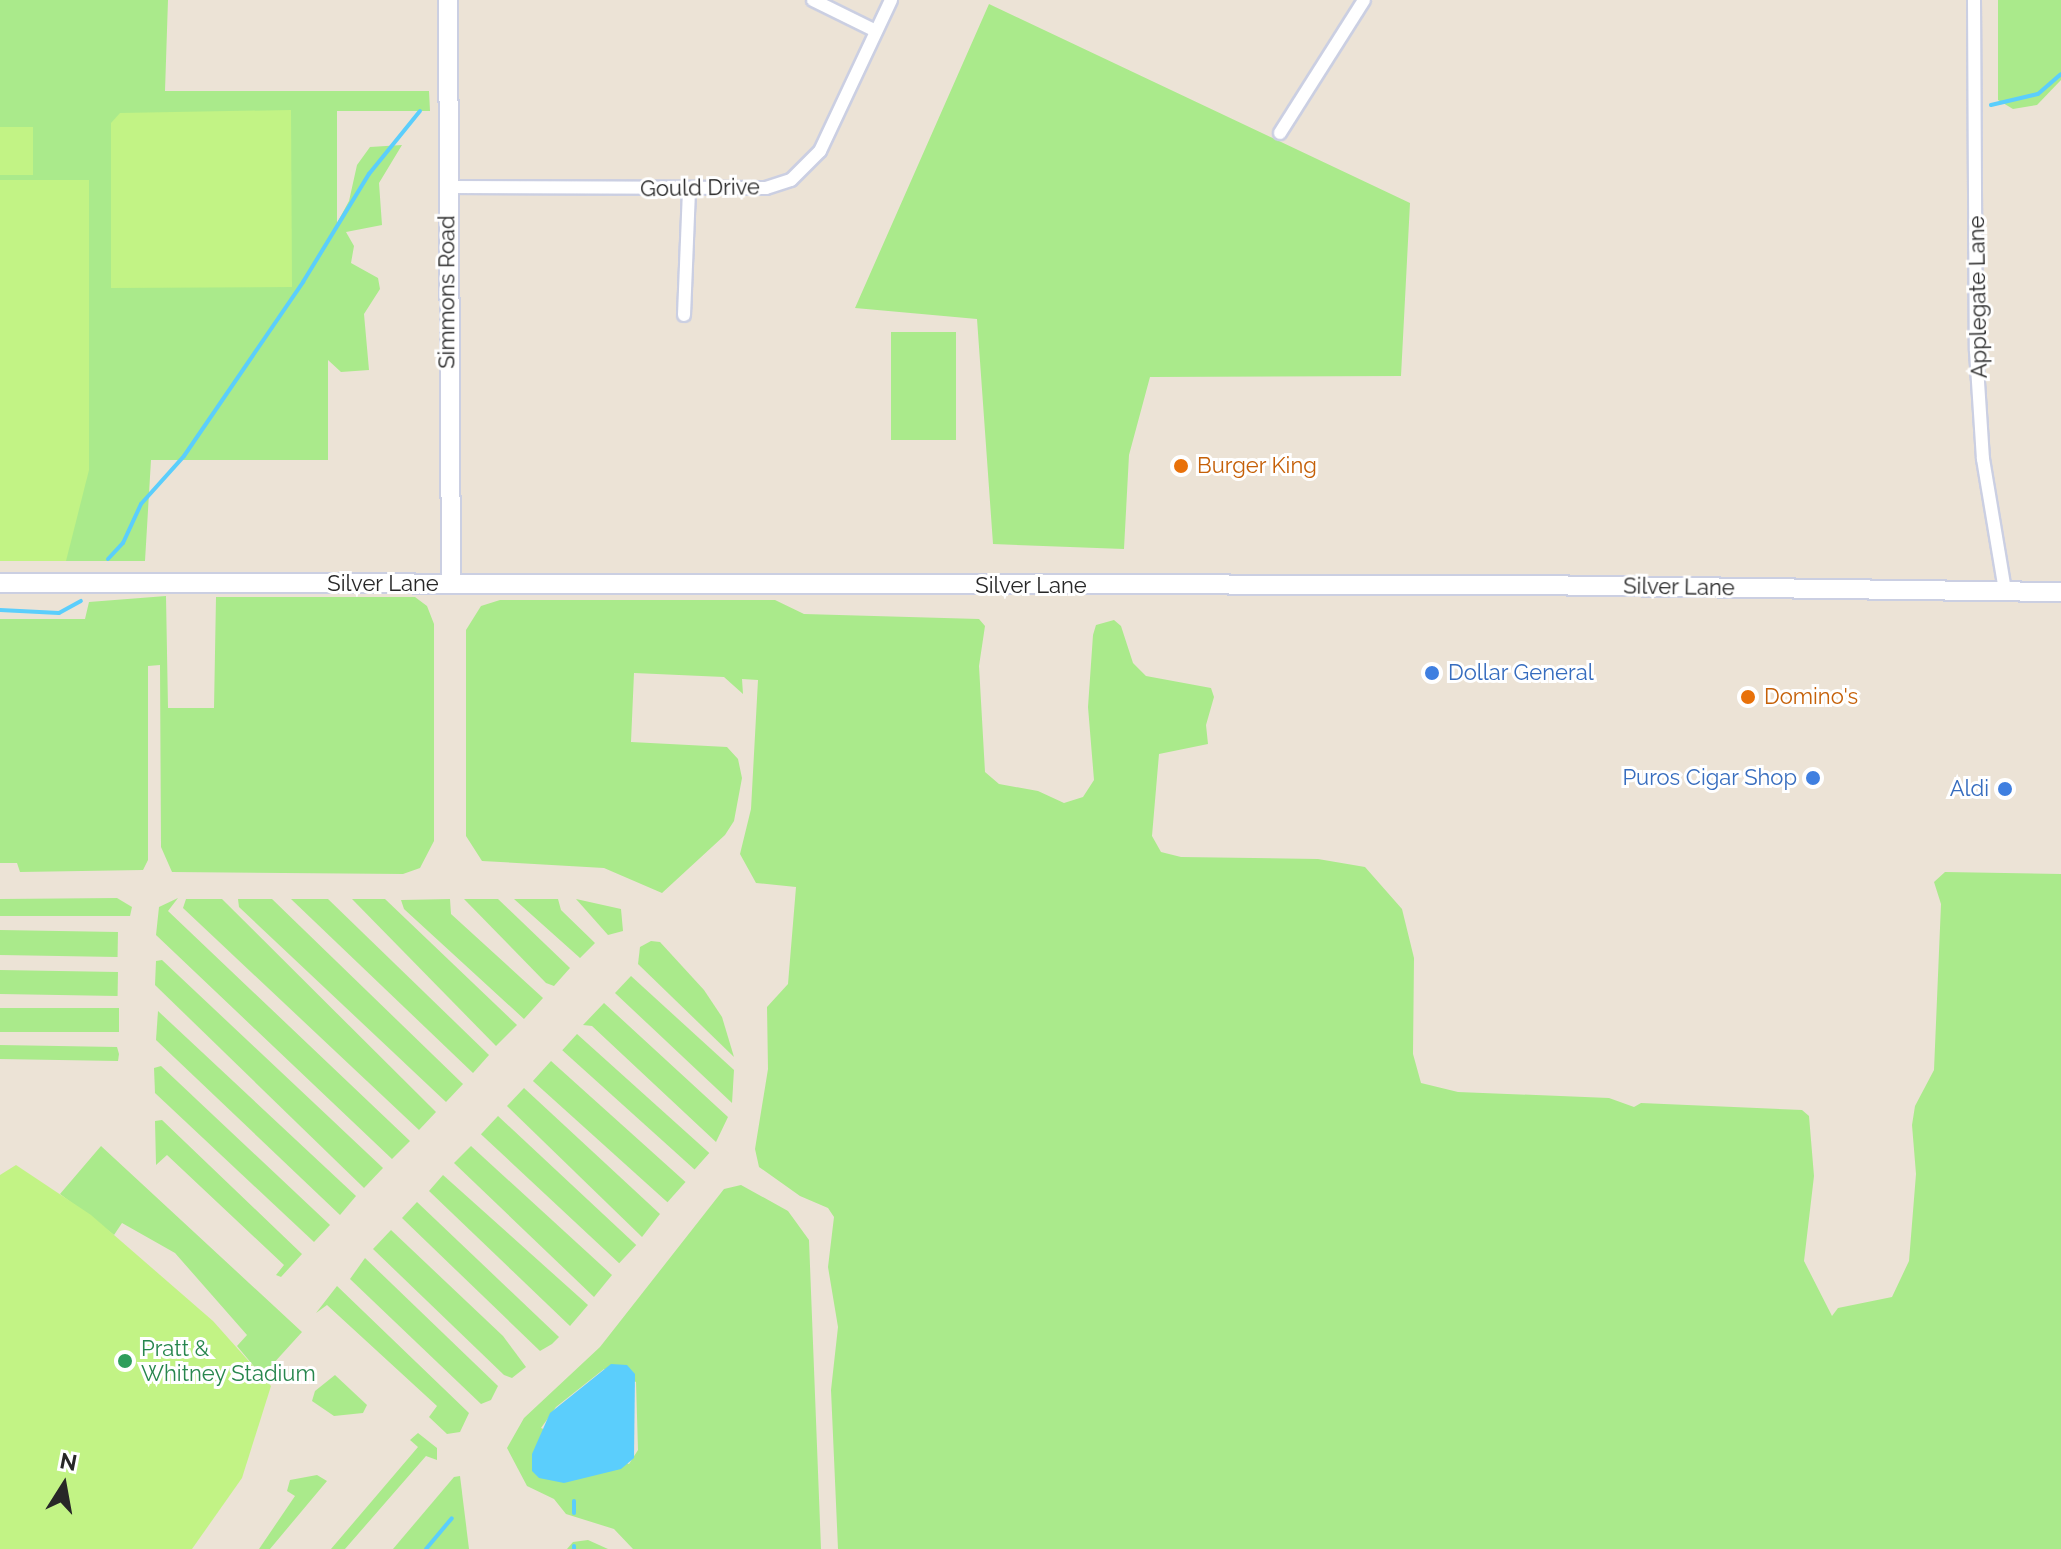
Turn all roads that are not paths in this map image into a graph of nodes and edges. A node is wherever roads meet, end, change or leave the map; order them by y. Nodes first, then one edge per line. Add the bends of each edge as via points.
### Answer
1 (448, 0) edge
2 (813, 0) edge
3 (891, 0) edge
4 (1364, 0) edge
5 (1974, 0) edge
6 (876, 31) junction
7 (1280, 133) dead end
8 (447, 187) junction
9 (689, 189) junction
10 (684, 315) dead end
11 (0, 583) edge
12 (451, 584) junction
13 (2005, 591) junction
14 (2061, 592) edge

1 - 8 main road, Simmons Road
2 - 6 street
3 - 6 street, Gould Drive
4 - 7 street
5 - 13 street, Applegate Lane via 1976,351 1983,459
6 - 9 street, Gould Drive via 809,165 791,180 766,188
8 - 9 street, Gould Drive
8 - 12 main road, Simmons Road
9 - 10 street
11 - 12 main road, Silver Lane
12 - 13 main road, Silver Lane
13 - 14 main road, Silver Lane

